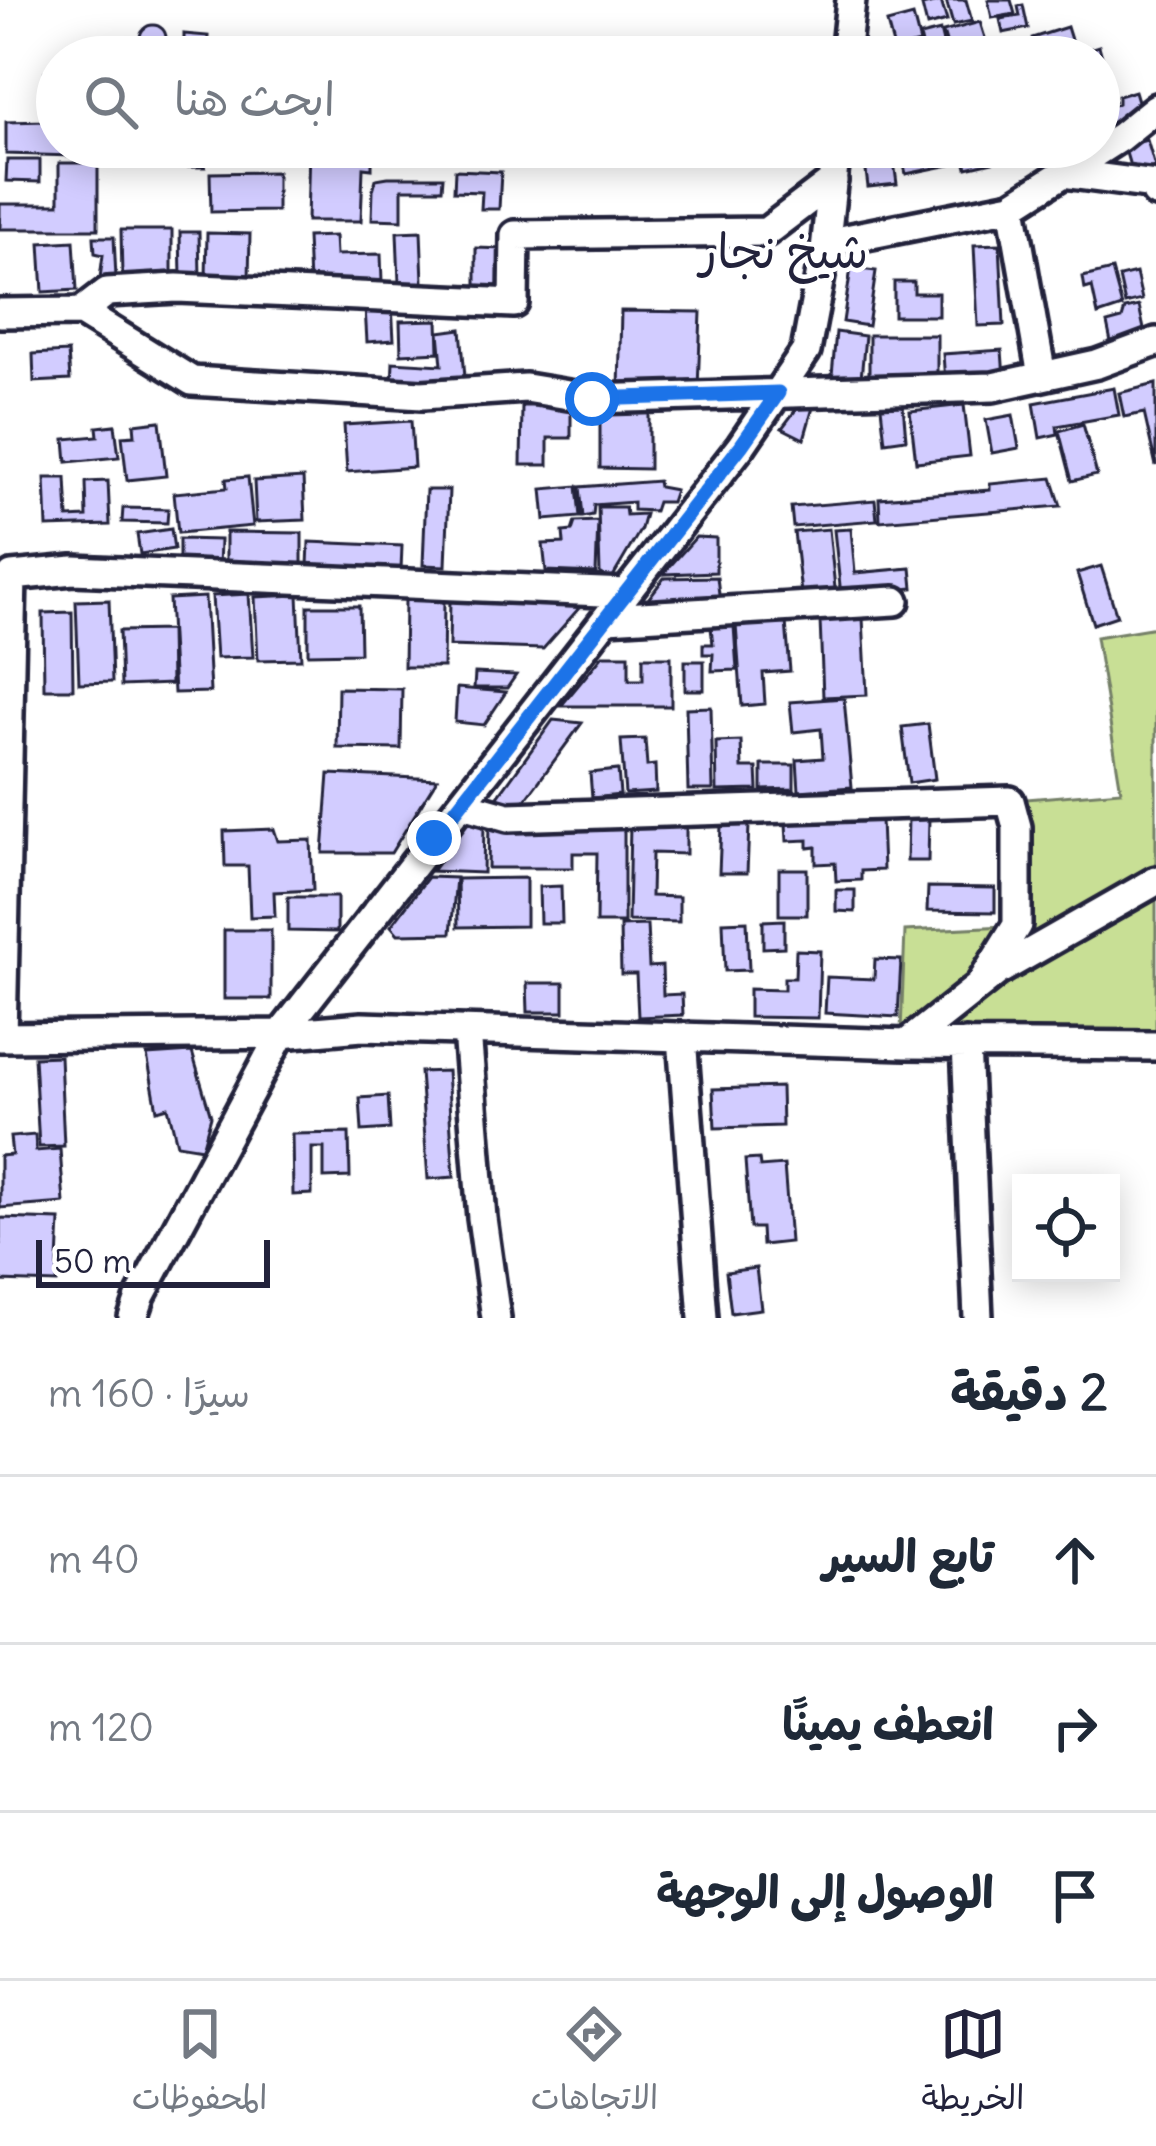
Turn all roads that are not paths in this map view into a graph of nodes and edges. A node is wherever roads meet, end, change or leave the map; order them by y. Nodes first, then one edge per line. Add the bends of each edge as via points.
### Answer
1 (851, 0) edge
2 (847, 36) edge
3 (1156, 109) edge
4 (1120, 137) edge
5 (834, 168) edge
6 (1071, 168) edge
7 (1063, 173) junction
8 (833, 181) junction
9 (1156, 193) edge
10 (1012, 206) junction
11 (826, 243) junction
12 (81, 312) junction
13 (0, 313) edge
14 (1156, 342) edge
15 (1042, 376) junction
16 (778, 393) junction
17 (6, 573) edge
18 (626, 593) junction
19 (895, 601) dead end
20 (607, 618) junction
21 (462, 804) junction
22 (1156, 881) edge
23 (980, 985) junction
24 (466, 1031) junction
25 (281, 1034) junction
26 (1, 1037) edge
27 (682, 1037) junction
28 (907, 1044) junction
29 (966, 1044) junction
30 (1156, 1046) edge
31 (133, 1318) edge
32 (496, 1318) edge
33 (703, 1318) edge
34 (978, 1318) edge

1 - 2 street
3 - 4 street
5 - 8 street
6 - 7 street
7 - 9 street via 1155,184
7 - 10 street
8 - 11 street
8 - 12 street via 766,232 515,235 514,303 177,288 107,292
10 - 11 street
10 - 15 street
11 - 16 street via 806,351
12 - 13 street
12 - 16 street via 192,381 422,395 526,388 592,399
14 - 15 street
15 - 16 street via 993,387
16 - 18 street
17 - 18 street
17 - 26 street
18 - 20 street
19 - 20 street
20 - 21 street
21 - 23 street via 508,817 1010,801 1017,925
21 - 25 street
22 - 23 street
23 - 28 street
24 - 25 street
24 - 27 street
24 - 32 street
25 - 26 street
25 - 31 street
27 - 28 street
27 - 33 street
28 - 29 street
29 - 30 street
29 - 34 street

